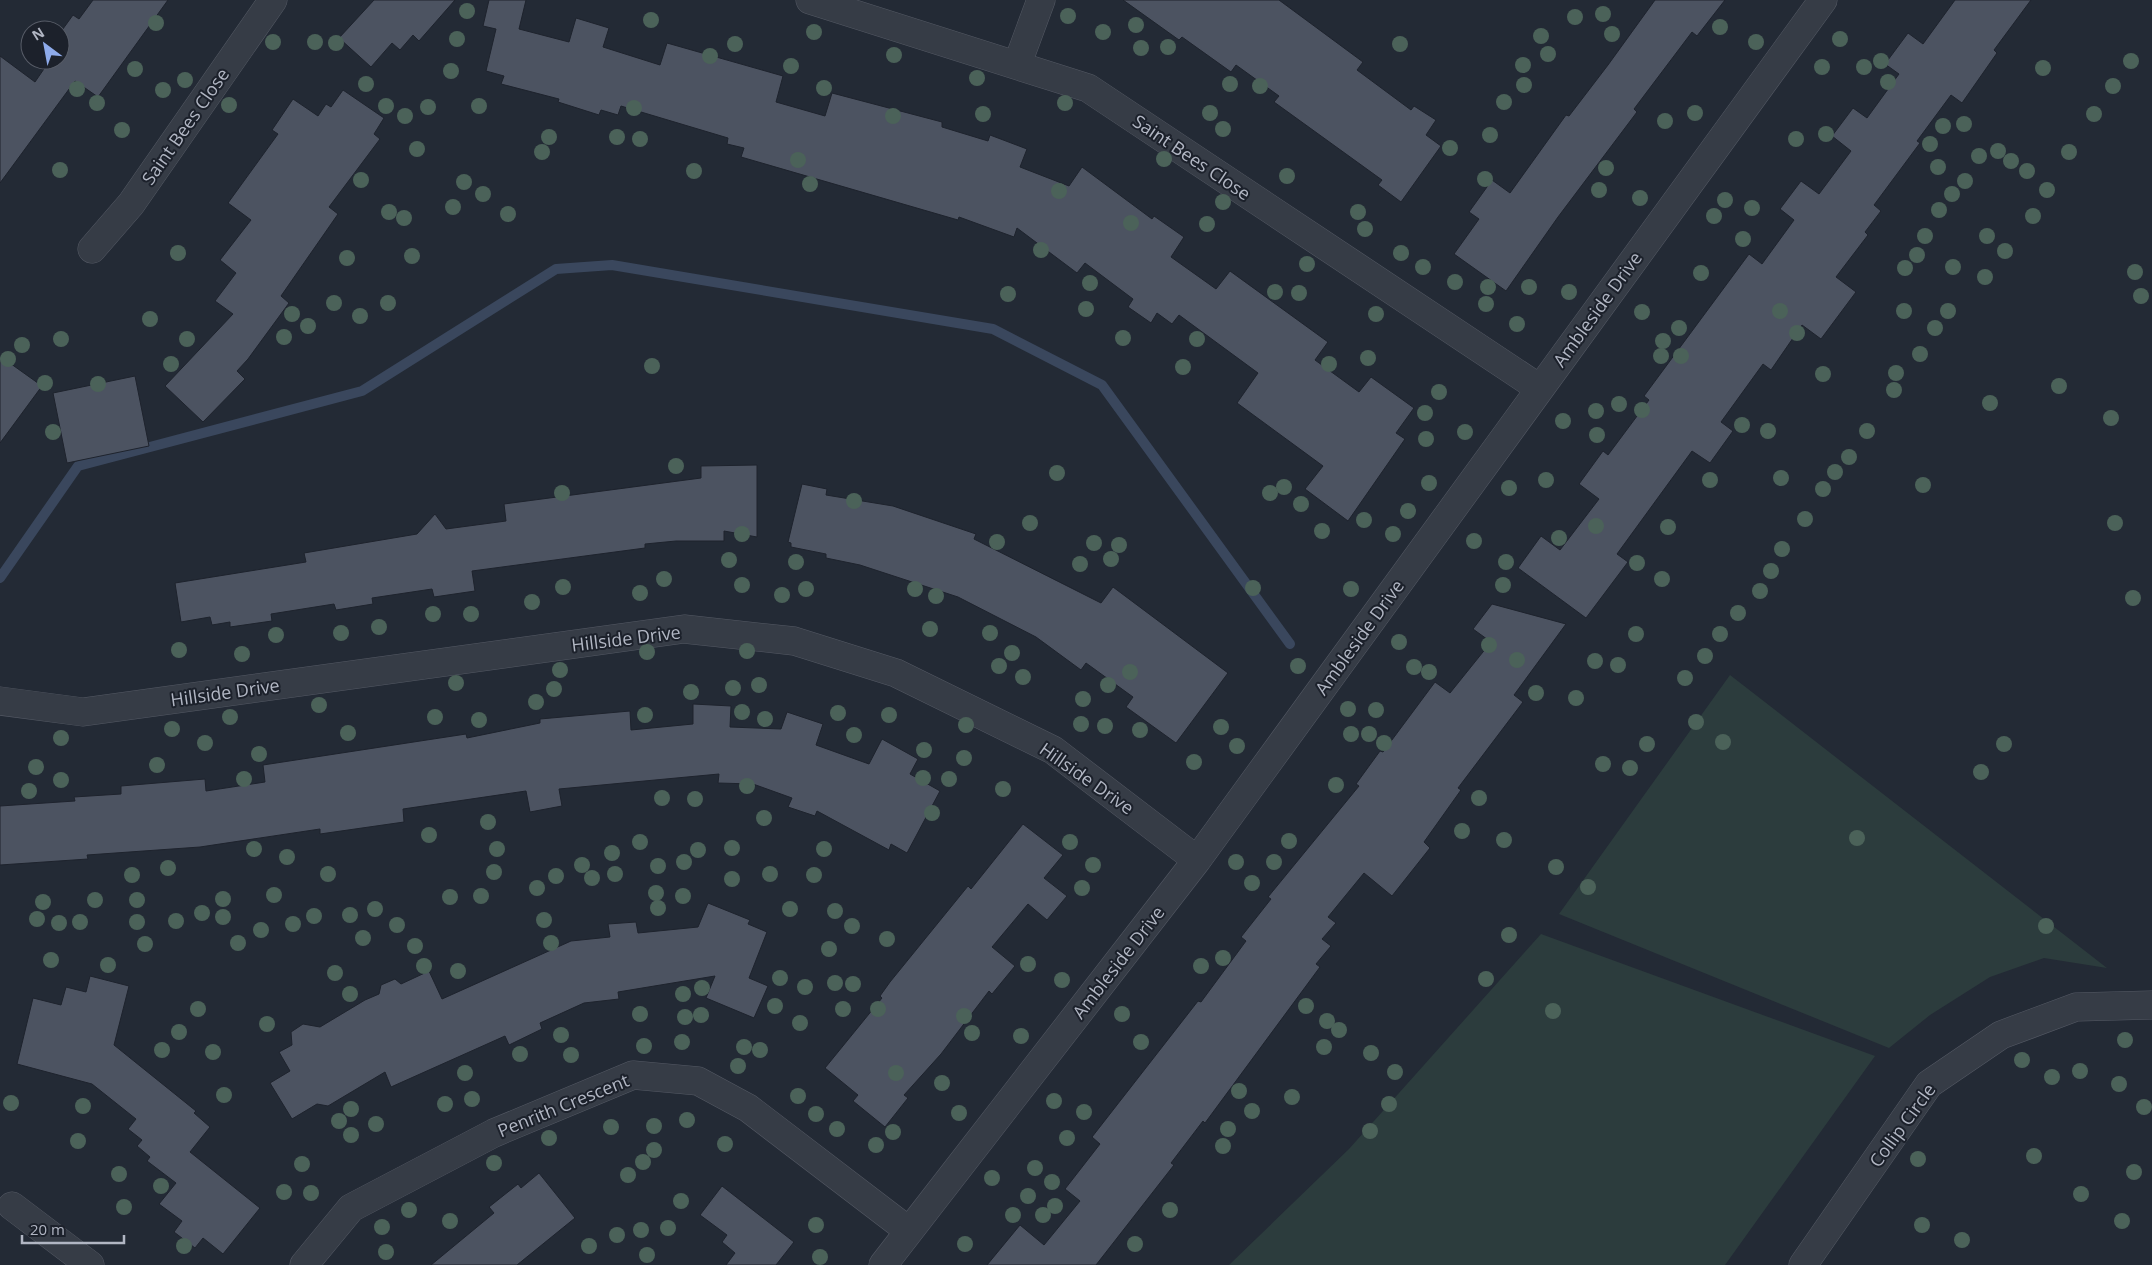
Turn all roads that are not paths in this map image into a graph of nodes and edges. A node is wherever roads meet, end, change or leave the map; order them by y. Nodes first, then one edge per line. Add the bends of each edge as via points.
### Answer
1 (273, 0) edge
2 (810, 0) edge
3 (1041, 0) edge
4 (1823, 0) edge
5 (1017, 65) junction
6 (92, 249) dead end
7 (1539, 388) junction
8 (0, 702) edge
9 (1197, 860) junction
10 (2152, 1005) edge
11 (12, 1206) dead end
12 (909, 1232) junction
13 (90, 1265) edge
14 (304, 1265) edge
15 (883, 1265) edge
16 (1803, 1265) edge

1 - 6 street, Saint Bees Close via 130,204
2 - 5 street, Saint Bees Close
3 - 5 street
4 - 7 street, Ambleside Drive
5 - 7 street, Saint Bees Close via 1088,88
7 - 9 street, Ambleside Drive
8 - 9 street, Hillside Drive via 82,712 684,629 794,641 896,673 1053,750
9 - 12 street, Ambleside Drive
10 - 16 street, Collip Circle via 2076,1007 2001,1035 1929,1084
11 - 13 street
12 - 14 street, Penrith Crescent via 748,1108 698,1081 632,1075 494,1133 351,1208
12 - 15 street, Ambleside Drive

